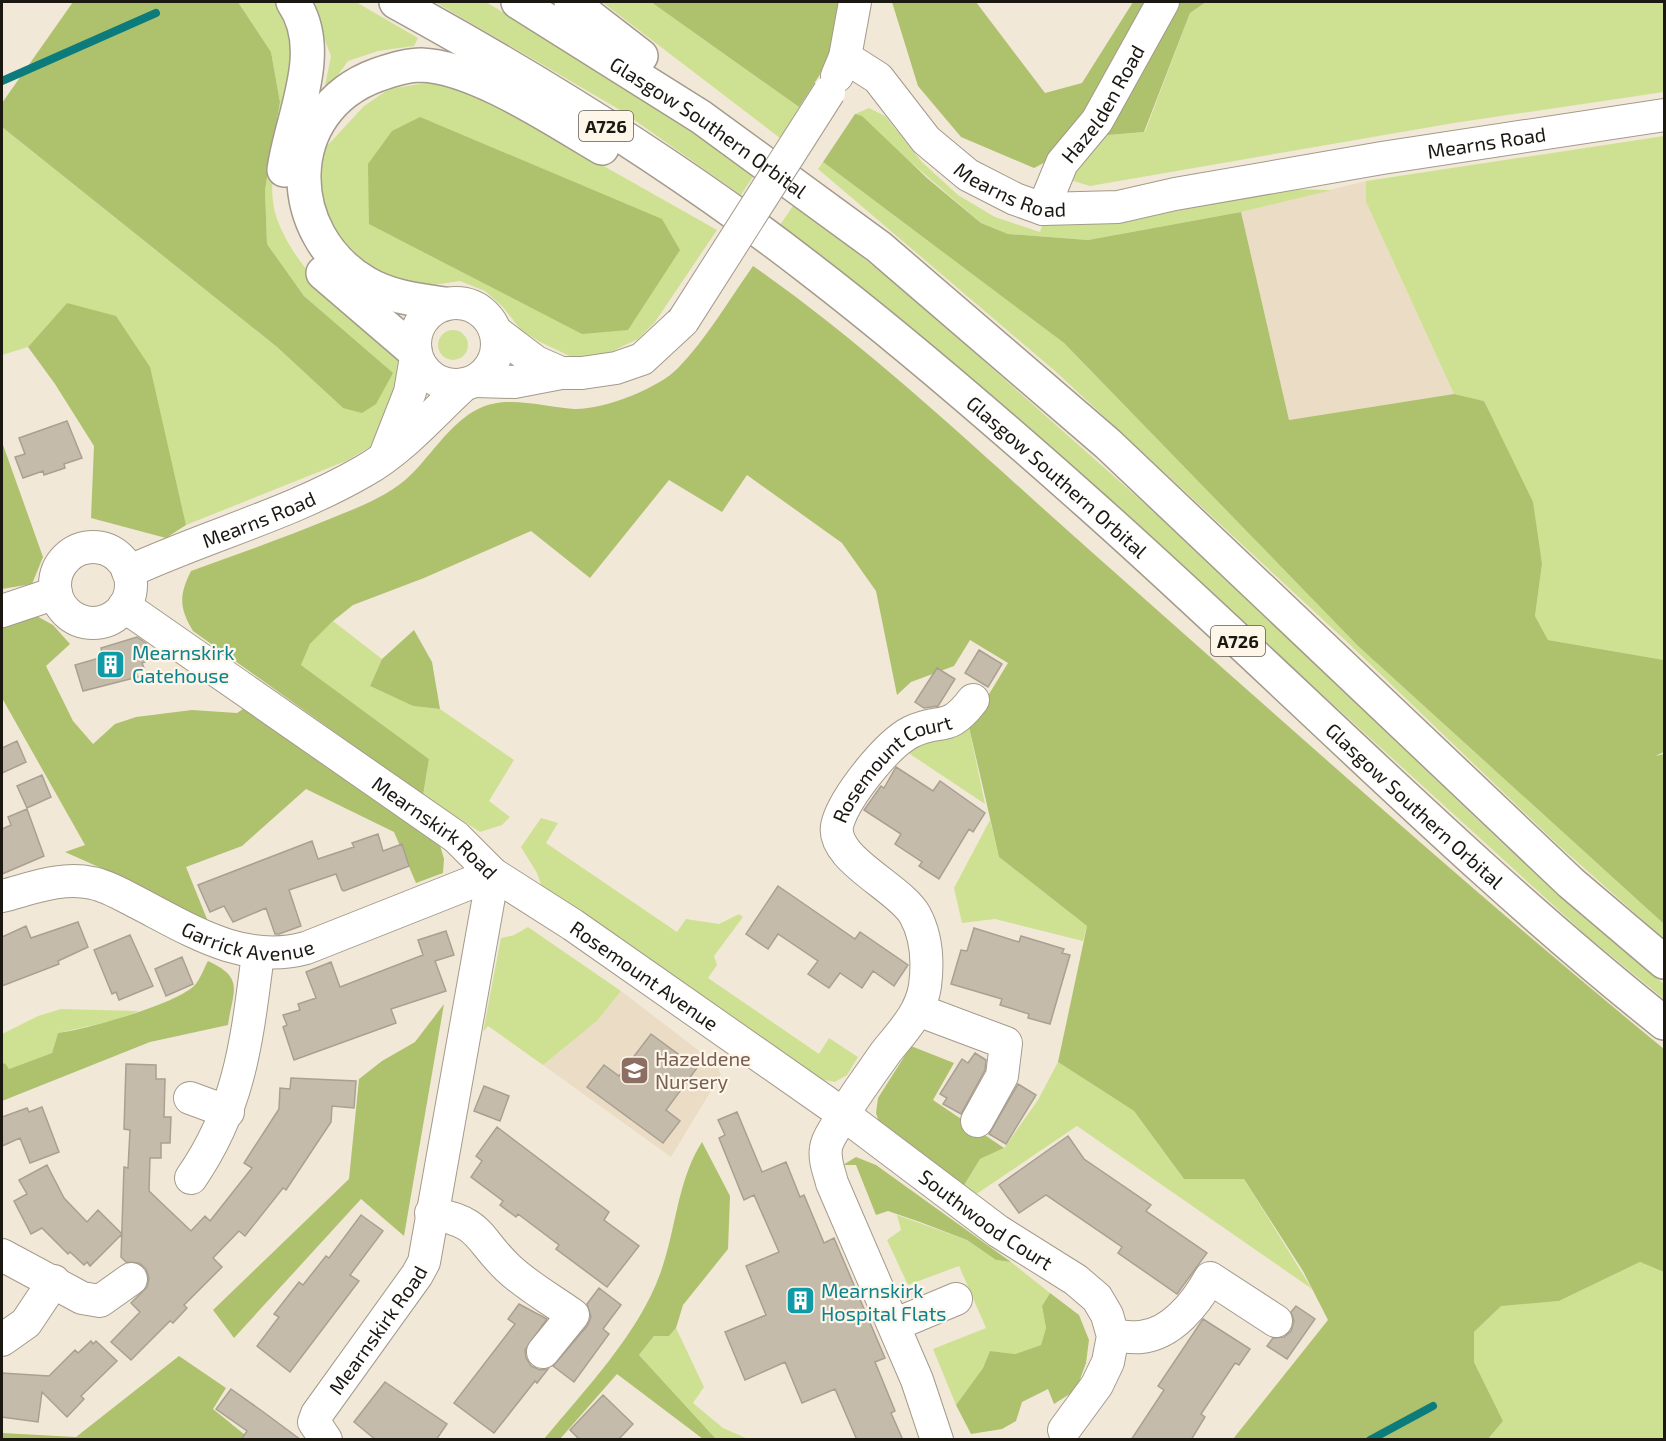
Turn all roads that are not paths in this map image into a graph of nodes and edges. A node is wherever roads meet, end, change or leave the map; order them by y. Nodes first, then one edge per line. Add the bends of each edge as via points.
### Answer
1 (293, 2) edge
2 (396, 2) edge
3 (518, 2) edge
4 (571, 2) edge
5 (855, 2) edge
6 (1163, 2) edge
7 (845, 57) junction
8 (1665, 115) edge
9 (1043, 209) junction
10 (838, 215) junction
11 (806, 266) junction
12 (444, 304) junction
13 (495, 331) junction
14 (416, 355) junction
15 (561, 373) junction
16 (470, 382) junction
17 (385, 457) junction
18 (128, 572) junction
19 (56, 593) junction
20 (124, 606) junction
21 (2, 611) edge
22 (973, 700) dead end
23 (493, 874) junction
24 (2, 896) edge
25 (258, 954) junction
26 (1665, 962) edge
27 (918, 1010) junction
28 (1665, 1023) edge
29 (190, 1098) dead end
30 (228, 1112) junction
31 (843, 1114) junction
32 (976, 1121) dead end
33 (191, 1178) dead end
34 (431, 1213) junction
35 (2, 1255) edge
36 (131, 1279) dead end
37 (54, 1281) junction
38 (956, 1299) dead end
39 (1276, 1321) dead end
40 (894, 1325) junction
41 (1113, 1336) junction
42 (2, 1340) edge
43 (543, 1352) dead end
44 (1064, 1430) dead end
45 (326, 1440) edge
46 (938, 1440) edge

1 - 14 highway via 302,20 308,54 286,150 286,209 311,260
2 - 11 highway, Glasgow Southern Orbital / A726 via 572,104
3 - 10 highway, Glasgow Southern Orbital / A726 via 652,84
4 - 10 highway
5 - 7 street
6 - 9 street, Hazelden Road via 1097,121 1062,163
7 - 9 street, Mearns Road via 878,78 927,140 968,176
7 - 15 street, bridge via 829,92 683,321 642,359 582,374
8 - 9 street, Mearns Road via 1382,158 1118,207
10 - 26 highway, Glasgow Southern Orbital / A726 via 1108,444 1506,823
11 - 12 highway via 464,74 421,65 393,69 366,79 330,106 309,144 304,163 304,200 329,252 364,282 394,296
11 - 28 highway, Glasgow Southern Orbital / A726 via 950,383 1089,504 1414,806 1557,934
12 - 13 street via 475,308
12 - 14 street via 433,309 421,323 414,340
13 - 15 street via 536,362
13 - 16 street via 494,360 486,372
14 - 16 street via 435,380 455,385
14 - 17 street via 403,414
15 - 16 street via 514,382
16 - 17 street, Mearns Road
17 - 18 street, Mearns Road via 312,498
18 - 19 street via 116,555 105,549 80,549 61,565
18 - 20 street via 131,586
19 - 20 street via 66,612 89,623 113,617
19 - 21 street
20 - 23 street, Mearnskirk Road via 456,837
22 - 27 street, Rosemount Court via 959,717 914,730 897,740 858,787 837,822 836,835 845,851 898,894 915,914 924,938 926,963
23 - 25 street, Garrick Avenue via 306,948 285,954
23 - 31 street, Rosemount Avenue via 573,925
23 - 34 street, Mearnskirk Road
24 - 25 street, Garrick Avenue via 65,881 92,882 202,936
25 - 30 street via 246,1047
27 - 31 street, Rosemount Court
27 - 32 street via 1006,1043 1002,1076
29 - 30 street
30 - 33 street via 209,1153
31 - 40 street via 826,1145 825,1160
31 - 41 street, Southwood Court via 998,1231 1076,1280 1097,1298
34 - 43 street via 456,1218 477,1230 509,1269 573,1315
34 - 45 street, Mearnskirk Road via 424,1262 417,1275 317,1414 314,1422
35 - 37 street
36 - 37 street via 100,1301 82,1298
37 - 42 street via 26,1323
38 - 40 street
39 - 41 street via 1210,1278 1197,1301 1161,1332 1141,1337
40 - 46 street
41 - 44 street via 1108,1362 1097,1385

